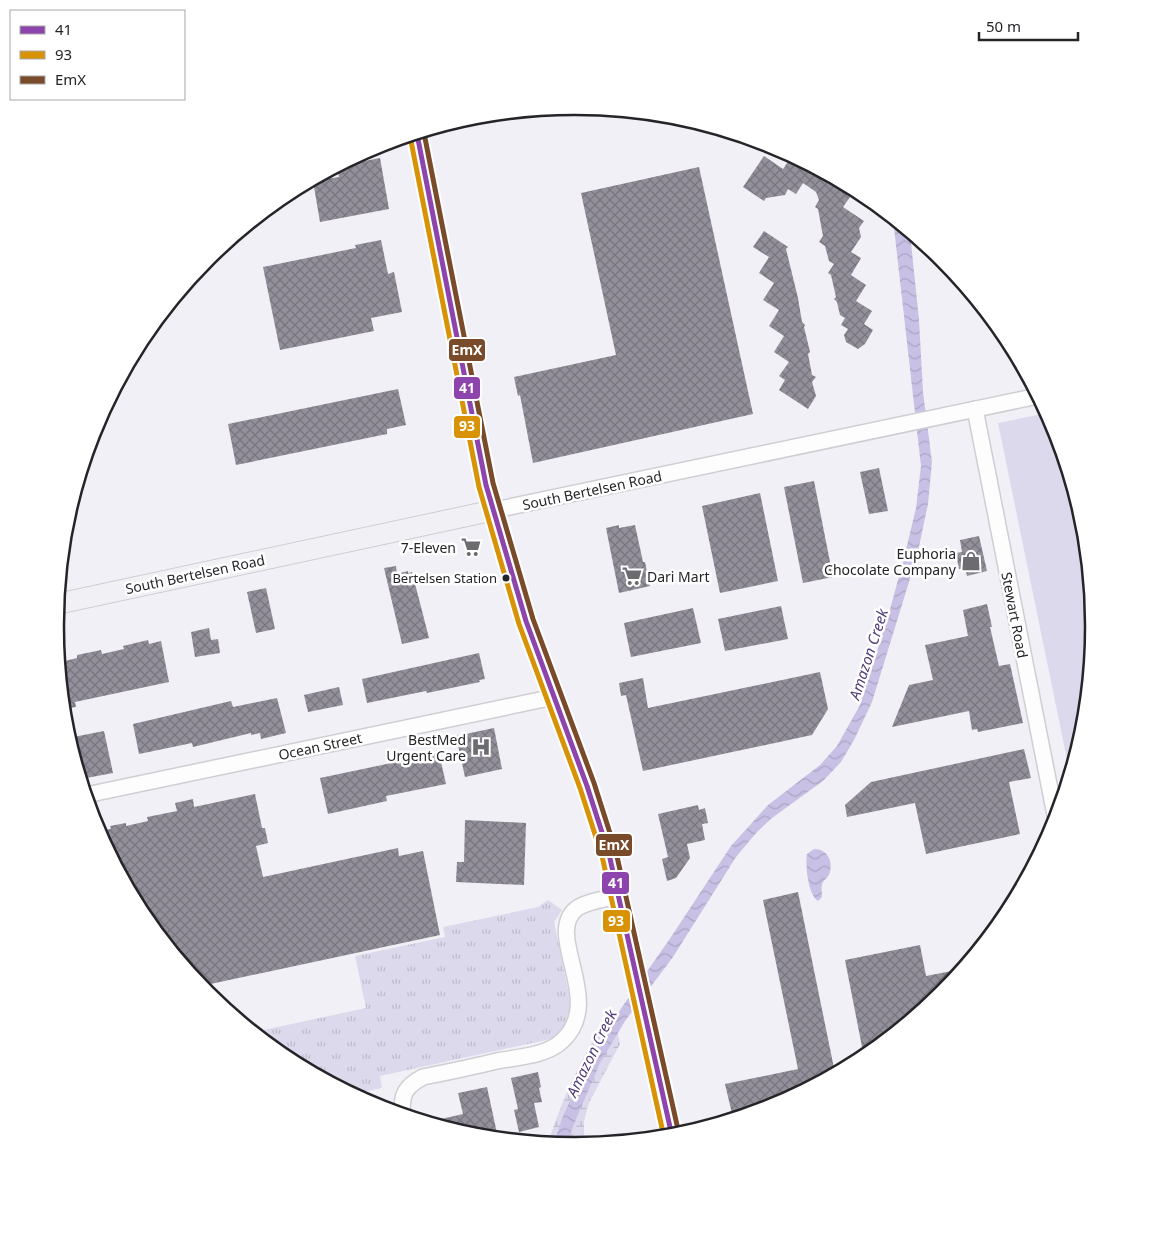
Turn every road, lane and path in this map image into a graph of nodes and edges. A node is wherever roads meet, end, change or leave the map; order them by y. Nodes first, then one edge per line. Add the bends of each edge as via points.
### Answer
1 (418, 140) edge
2 (1032, 397) edge
3 (975, 409) junction
4 (495, 510) junction
5 (65, 602) edge
6 (554, 697) junction
7 (92, 794) edge
8 (1053, 804) edge
9 (619, 896) junction
10 (402, 1107) edge
11 (670, 1128) edge

1 - 4 main road via 486,484
2 - 3 street, South Bertelsen Road
3 - 4 street, South Bertelsen Road
3 - 8 street, Stewart Road
4 - 5 main road, South Bertelsen Road
4 - 6 main road via 519,597
6 - 7 street, Ocean Street
6 - 9 main road via 599,822
9 - 10 street via 586,904 576,910 566,929 579,1009 577,1022 561,1042 543,1052 423,1077 405,1091
9 - 11 main road

